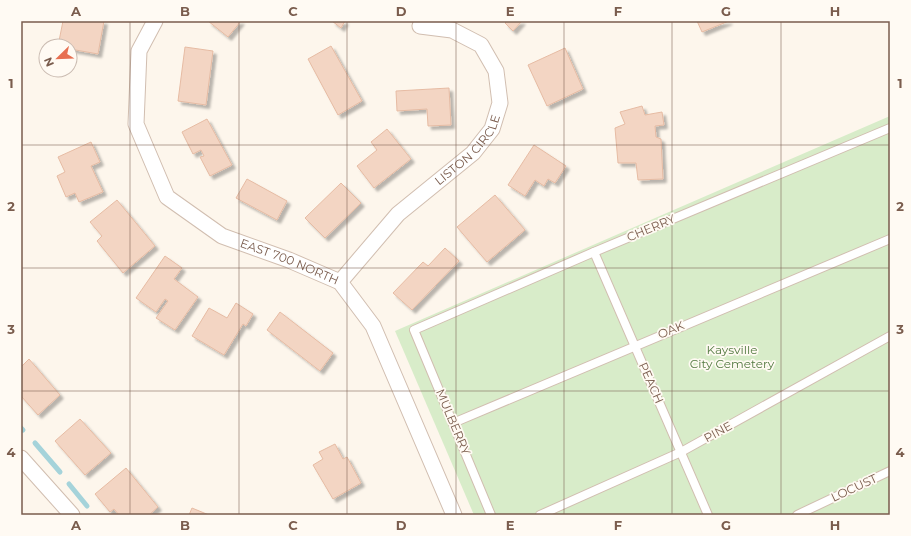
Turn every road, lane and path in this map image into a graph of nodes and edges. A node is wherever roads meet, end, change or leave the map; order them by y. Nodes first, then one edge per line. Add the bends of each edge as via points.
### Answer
1 (155, 21) edge
2 (420, 26) dead end
3 (890, 128) edge
4 (890, 239) edge
5 (594, 252) junction
6 (340, 282) junction
7 (414, 330) joint
8 (890, 336) edge
9 (634, 345) junction
10 (453, 423) junction
11 (681, 452) junction
12 (21, 458) edge
13 (890, 471) edge
14 (72, 515) edge
15 (454, 515) edge
16 (491, 515) edge
17 (540, 515) edge
18 (708, 515) edge
19 (797, 515) edge

1 - 6 street, EAST 700 NORTH via 139,52 136,124 167,197 222,236
2 - 6 street, LISTON CIRCLE via 452,30 481,45 496,71 500,103 492,129 473,153 398,214
3 - 5 lane, CHERRY
4 - 9 lane, OAK
5 - 7 lane, CHERRY
5 - 9 lane, PEACH
6 - 15 street, EAST 700 NORTH via 373,326
7 - 10 lane, MULBERRY
8 - 11 lane, PINE
9 - 10 lane, OAK
9 - 11 lane, PEACH
10 - 16 lane, MULBERRY
11 - 17 lane, PINE
11 - 18 lane, PEACH
12 - 14 street
13 - 19 lane, LOCUST

